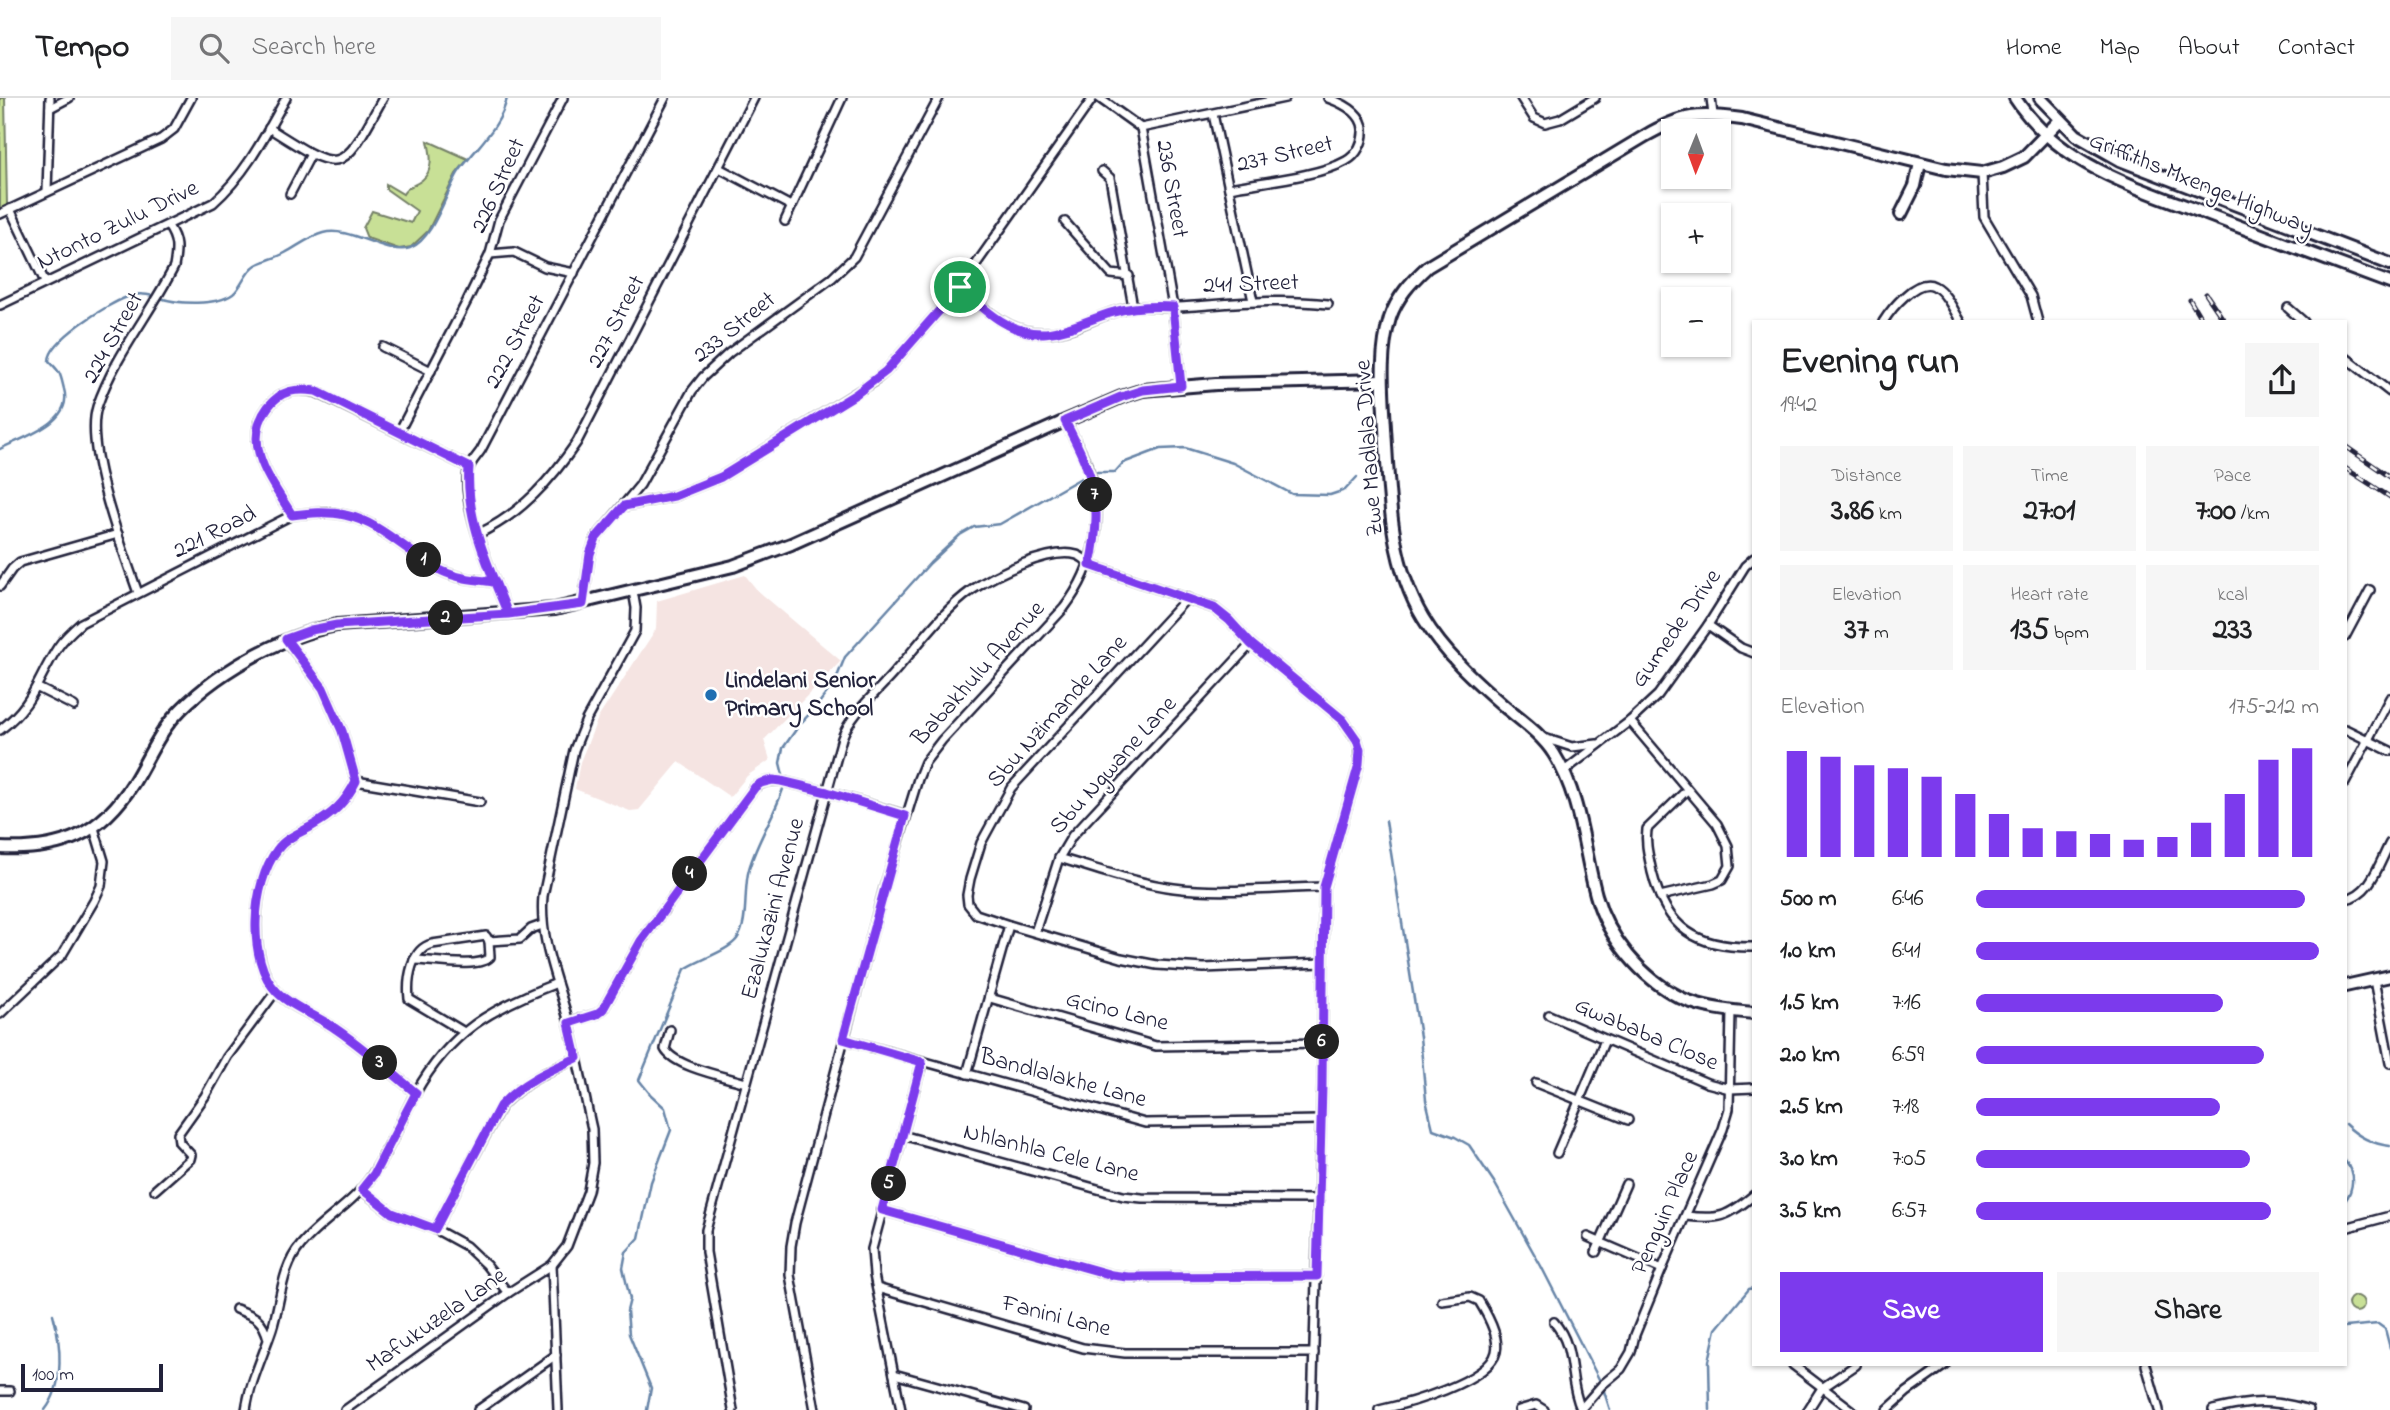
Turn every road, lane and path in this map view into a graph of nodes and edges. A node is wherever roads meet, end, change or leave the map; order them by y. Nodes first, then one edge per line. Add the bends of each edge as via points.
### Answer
1 (50, 98) edge
2 (69, 98) edge
3 (191, 98) edge
4 (286, 98) edge
5 (383, 98) edge
6 (563, 98) edge
7 (665, 98) edge
8 (754, 98) edge
9 (842, 98) edge
10 (939, 98) edge
11 (1093, 98) edge
12 (1099, 98) edge
13 (1285, 98) edge
14 (1328, 98) edge
15 (1521, 98) edge
16 (1595, 98) edge
17 (1711, 98) edge
18 (2015, 98) edge
19 (2040, 98) edge
20 (50, 108) junction
21 (1213, 114) junction
22 (1713, 115) junction
23 (2060, 120) junction
24 (269, 128) junction
25 (1141, 128) junction
26 (2046, 136) junction
27 (311, 155) junction
28 (1920, 163) junction
29 (719, 168) junction
30 (1102, 171) dead end
31 (1982, 173) junction
32 (1229, 188) junction
33 (47, 191) junction
34 (290, 194) dead end
35 (790, 206) junction
36 (10, 209) junction
37 (0, 214) edge
38 (1901, 214) dead end
39 (785, 221) dead end
40 (1065, 222) dead end
41 (168, 226) junction
42 (490, 254) junction
43 (2390, 264) edge
44 (574, 273) junction
45 (1129, 276) junction
46 (45, 282) junction
47 (2390, 283) edge
48 (960, 287) junction
49 (1253, 301) junction
50 (1328, 304) dead end
51 (0, 305) edge
52 (1133, 307) junction
53 (1173, 307) junction
54 (2288, 308) dead end
55 (1885, 320) edge
56 (1960, 320) edge
57 (2037, 320) edge
58 (2302, 320) edge
59 (383, 347) dead end
60 (2347, 359) edge
61 (431, 371) junction
62 (1382, 380) junction
63 (1181, 386) junction
64 (2390, 392) edge
65 (1065, 421) junction
66 (398, 432) junction
67 (469, 467) junction
68 (624, 506) junction
69 (292, 515) junction
70 (118, 534) junction
71 (478, 534) junction
72 (1752, 560) edge
73 (1090, 565) junction
74 (495, 582) junction
75 (0, 586) edge
76 (2370, 590) dead end
77 (633, 591) junction
78 (138, 593) junction
79 (1187, 598) junction
80 (583, 604) junction
81 (508, 614) junction
82 (1708, 625) junction
83 (2347, 633) edge
84 (286, 639) junction
85 (1251, 644) junction
86 (1752, 652) edge
87 (37, 688) junction
88 (2390, 698) edge
89 (74, 706) dead end
90 (1630, 722) junction
91 (0, 730) edge
92 (2347, 730) edge
93 (1540, 737) junction
94 (2368, 740) junction
95 (1601, 743) junction
96 (2390, 751) edge
97 (1564, 771) junction
98 (2347, 779) edge
99 (356, 781) junction
100 (1687, 790) junction
101 (827, 792) junction
102 (480, 802) dead end
103 (905, 816) junction
104 (94, 828) junction
105 (2390, 843) edge
106 (0, 848) edge
107 (1059, 858) junction
108 (1324, 887) junction
109 (1660, 896) junction
110 (2347, 899) edge
111 (542, 925) junction
112 (1009, 925) junction
113 (1035, 932) junction
114 (489, 942) junction
115 (1752, 947) edge
116 (414, 960) junction
117 (1323, 963) junction
118 (2390, 976) edge
119 (2374, 980) junction
120 (557, 983) junction
121 (2347, 986) edge
122 (276, 991) junction
123 (990, 998) junction
124 (1731, 1011) junction
125 (1752, 1013) edge
126 (0, 1014) edge
127 (1549, 1015) dead end
128 (569, 1023) junction
129 (670, 1030) dead end
130 (464, 1032) junction
131 (843, 1039) junction
132 (1605, 1040) junction
133 (1322, 1043) junction
134 (577, 1058) junction
135 (922, 1062) junction
136 (2390, 1063) edge
137 (967, 1074) junction
138 (747, 1083) junction
139 (1536, 1083) dead end
140 (1752, 1088) edge
141 (1730, 1089) junction
142 (416, 1093) junction
143 (1580, 1102) junction
144 (1320, 1120) junction
145 (1628, 1120) dead end
146 (902, 1135) junction
147 (1557, 1153) dead end
148 (1626, 1184) dead end
149 (155, 1189) dead end
150 (362, 1189) junction
151 (1752, 1196) edge
152 (1318, 1199) junction
153 (882, 1210) junction
154 (1686, 1216) junction
155 (2390, 1216) edge
156 (2347, 1227) edge
157 (435, 1229) junction
158 (1587, 1237) dead end
159 (1601, 1242) junction
160 (1596, 1252) dead end
161 (552, 1265) junction
162 (1662, 1269) junction
163 (1317, 1276) junction
164 (877, 1288) junction
165 (508, 1293) junction
166 (1442, 1301) dead end
167 (236, 1309) dead end
168 (1554, 1322) dead end
169 (268, 1339) junction
170 (1314, 1353) junction
171 (556, 1355) junction
172 (1794, 1366) edge
173 (1855, 1366) edge
174 (1944, 1366) edge
175 (2146, 1366) edge
176 (894, 1374) junction
177 (1822, 1388) junction
178 (0, 1391) edge
179 (10, 1391) dead end
180 (246, 1410) edge
181 (345, 1410) edge
182 (478, 1410) edge
183 (558, 1410) edge
184 (733, 1410) edge
185 (815, 1410) edge
186 (901, 1410) edge
187 (1024, 1410) edge
188 (1312, 1410) edge
189 (1378, 1410) edge
190 (1519, 1410) edge
191 (1544, 1410) edge
192 (1580, 1410) edge
193 (1808, 1410) edge
194 (1852, 1410) edge
195 (1887, 1410) edge
196 (2159, 1410) edge
197 (2213, 1410) edge
198 (2309, 1410) edge

1 - 20 street
2 - 20 street
3 - 33 street via 174,129 161,139
4 - 24 street, Ntonto Zulu Drive
5 - 27 street via 346,158 327,161
6 - 42 street, 226 Street via 499,220
7 - 44 street, 222 Street
8 - 29 street, 227 Street
9 - 35 street
10 - 68 street, 233 Street via 855,257 703,377
11 - 48 street
12 - 25 street, 236 Street
13 - 21 street
14 - 32 street, 237 Street via 1361,121 1361,143 1355,154 1329,169
15 - 16 street via 1534,118 1545,123
17 - 22 street
18 - 26 street, Griffiths Mxenge Highway
19 - 23 street, Griffiths Mxenge Highway
20 - 33 street
21 - 25 street
21 - 32 street
22 - 28 street, Zwe Madlala Drive via 1769,124
22 - 62 street, Zwe Madlala Drive via 1669,122 1427,267 1399,297 1391,314
23 - 26 street, Zwe Madlala Drive
23 - 43 street, Griffiths Mxenge Highway via 2076,135 2120,160
24 - 27 street
24 - 41 street, Ntonto Zulu Drive via 231,187 213,203
25 - 53 street, 236 Street
26 - 31 street, Zwe Madlala Drive via 2024,158
26 - 47 street, Griffiths Mxenge Highway via 2115,178
27 - 34 street
28 - 31 street, Zwe Madlala Drive
28 - 38 street
29 - 35 street
29 - 71 street, 227 Street via 577,442 526,503
30 - 45 street via 1110,178
31 - 57 street via 1983,217 2031,296
32 - 49 street
33 - 36 street
35 - 39 street
36 - 37 street
36 - 46 street
40 - 45 street via 1111,274
41 - 46 street, Ntonto Zulu Drive
41 - 70 street, 224 Street via 176,236 174,267 106,387 94,425 97,462
42 - 44 street, 226 Street via 514,252 545,267
42 - 61 street, 226 Street
44 - 67 street, 222 Street
45 - 52 street
46 - 51 street, Ntonto Zulu Drive
48 - 52 street, 241 Street via 1001,321 1027,331 1063,331
48 - 68 street via 886,371 856,394 721,477 674,496
49 - 50 street, 241 Street
49 - 53 street, 241 Street
52 - 53 street, 241 Street
53 - 63 street, 236 Street
54 - 58 street
55 - 56 street via 1906,295 1927,284 1941,291
59 - 61 street
60 - 64 street
61 - 66 street, 226 Street
62 - 63 street
62 - 93 street, Zwe Madlala Drive via 1393,532 1422,616 1462,670
63 - 65 street via 1143,390
65 - 73 street, Babakhulu Avenue via 1086,463 1097,505
65 - 77 street via 754,559
66 - 67 street
66 - 69 street via 316,391 299,388 272,401 260,417 257,447
67 - 71 street via 469,499
68 - 80 street, 233 Street via 596,538
69 - 74 street, 221 Road via 320,512 354,517 441,570
69 - 78 street, 221 Road
70 - 75 street via 20,562
70 - 78 street, 224 Street
71 - 74 street
72 - 82 street, Gumede Drive
73 - 79 street, Ezalukazini Avenue
73 - 101 street, Ezalukazini Avenue via 1073,554 1041,559 1005,572 957,603 846,728
73 - 103 street, Babakhulu Avenue via 1064,608 933,751
74 - 81 street
76 - 83 street
77 - 80 street
77 - 111 street via 635,631 586,720 572,759 545,883
78 - 87 street, 221 Road via 81,623 58,647
79 - 85 street, Ezalukazini Avenue via 1222,614
79 - 112 street, Sbu Nzimande Lane via 1011,788 981,843 968,905 976,914
80 - 81 street
81 - 84 street via 337,625
82 - 86 street
82 - 90 street, Gumede Drive via 1658,695
84 - 99 street via 323,688 342,731
84 - 104 street via 229,672 174,717 132,785
85 - 107 street, Sbu Ngwane Lane via 1072,836
85 - 108 street, Ezalukazini Avenue via 1343,720 1357,740 1359,764
87 - 89 street
87 - 91 street, 221 Road
88 - 94 street
90 - 95 street, Gumede Drive
90 - 100 street
92 - 94 street
93 - 95 street via 1572,747
93 - 97 street, Zwe Madlala Drive
94 - 96 street
94 - 98 street
95 - 97 street, Gumede Drive
97 - 124 street, Zwe Madlala Drive via 1597,896 1619,942 1635,964 1682,998
99 - 102 street
99 - 122 street via 338,807 284,842 264,876 257,906 257,943
100 - 109 street via 1647,829 1646,844
100 - 109 street via 1723,834 1730,866 1722,880 1713,884
101 - 103 street
101 - 128 street via 773,780 755,787 641,941 603,1009
101 - 138 street, Ezalukazini Avenue
103 - 131 street, Babakhulu Avenue
104 - 106 street via 63,844
104 - 126 street via 104,861 94,901 62,955
105 - 110 street via 2368,886
107 - 108 street via 1150,884 1193,890
107 - 113 street, Sbu Ngwane Lane
108 - 117 street, Ezalukazini Avenue
109 - 115 street via 1677,923 1701,940
111 - 114 street via 520,939
111 - 120 street
112 - 113 street
112 - 123 street
113 - 117 street via 1121,958 1179,968
114 - 116 street via 486,936 440,942 423,947
114 - 116 street via 490,957 485,962
116 - 130 street via 410,999
117 - 133 street, Ezalukazini Avenue
118 - 119 street
119 - 121 street
119 - 136 street
120 - 128 street
120 - 130 street via 505,1004
122 - 142 street via 334,1027
122 - 149 street via 240,1037 178,1134 190,1159
123 - 133 street, Gcino Lane via 1156,1046
123 - 137 street
124 - 125 street, Zwe Madlala Drive
124 - 141 street, Penguin Place
127 - 132 street, Gwababa Close
128 - 134 street
129 - 138 street via 665,1049 670,1057
130 - 142 street
131 - 135 street, Bandlalakhe Lane
131 - 185 street, Babakhulu Avenue via 791,1246 790,1275
132 - 141 street, Gwababa Close
132 - 143 street
133 - 144 street, Ezalukazini Avenue
134 - 157 street via 529,1081 500,1106
134 - 161 street via 592,1129 591,1176 567,1246
135 - 137 street, Bandlalakhe Lane
135 - 146 street
137 - 144 street, Bandlalakhe Lane via 1145,1123
138 - 184 street, Ezalukazini Avenue via 705,1241
139 - 143 street
140 - 141 street, Gwababa Close
141 - 154 street, Penguin Place via 1727,1118
142 - 150 street
143 - 145 street
143 - 147 street
144 - 152 street, Ezalukazini Avenue
146 - 152 street, Nhlanhla Cele Lane via 1123,1196
146 - 153 street
148 - 159 street
150 - 157 street via 392,1213
150 - 169 street via 294,1255
151 - 154 street via 1725,1216
152 - 163 street, Ezalukazini Avenue
153 - 163 street via 1112,1275
153 - 164 street via 872,1249
154 - 162 street, Penguin Place
155 - 156 street
157 - 165 street via 466,1246
158 - 159 street
159 - 160 street
159 - 162 street
161 - 165 street, Mafukuzela Lane
161 - 171 street
162 - 192 street, Penguin Place via 1626,1360
163 - 170 street, Ezalukazini Avenue
164 - 170 street, Fanini Lane via 1102,1351
164 - 176 street
165 - 181 street, Mafukuzela Lane
166 - 189 street via 1470,1297 1479,1301 1497,1343 1495,1356 1462,1383
167 - 169 street via 259,1318
168 - 192 street via 1569,1345 1571,1378
169 - 180 street
170 - 188 street, Ezalukazini Avenue
171 - 182 street
171 - 183 street
172 - 177 street
173 - 177 street
174 - 195 street
175 - 196 street
176 - 186 street
176 - 187 street
177 - 193 street
177 - 194 street
178 - 179 street
190 - 191 street via 1535,1405
197 - 198 street via 2267,1401

